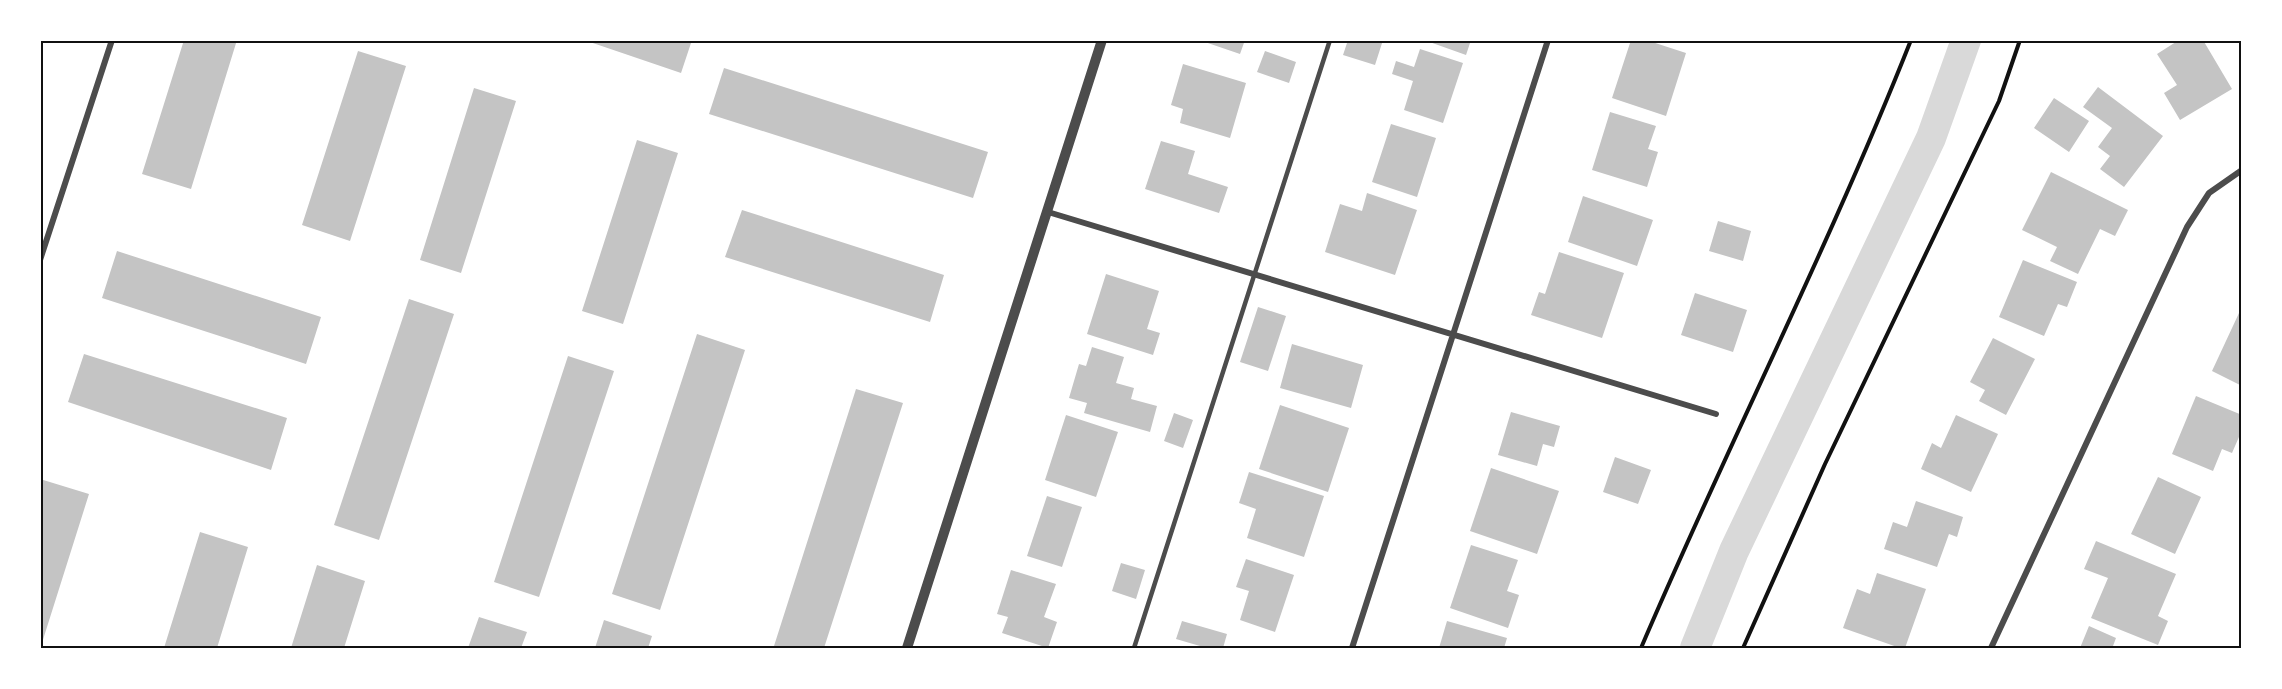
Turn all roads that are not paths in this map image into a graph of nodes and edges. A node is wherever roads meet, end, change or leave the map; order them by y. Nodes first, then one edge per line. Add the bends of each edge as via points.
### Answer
1 (112, 40) edge
2 (1102, 40) edge
3 (1330, 40) edge
4 (1548, 40) edge
5 (2241, 170) edge
6 (1048, 212) junction
7 (40, 260) edge
8 (1255, 275) junction
9 (1452, 335) junction
10 (1716, 414) dead end
11 (907, 648) edge
12 (1134, 648) edge
13 (1352, 648) edge
14 (1991, 648) edge

1 - 7 street
2 - 6 street
3 - 8 lane
4 - 9 street
5 - 14 street via 2209,193 2187,227
6 - 8 street
6 - 11 street
8 - 9 street
8 - 12 lane
9 - 10 street
9 - 13 street

